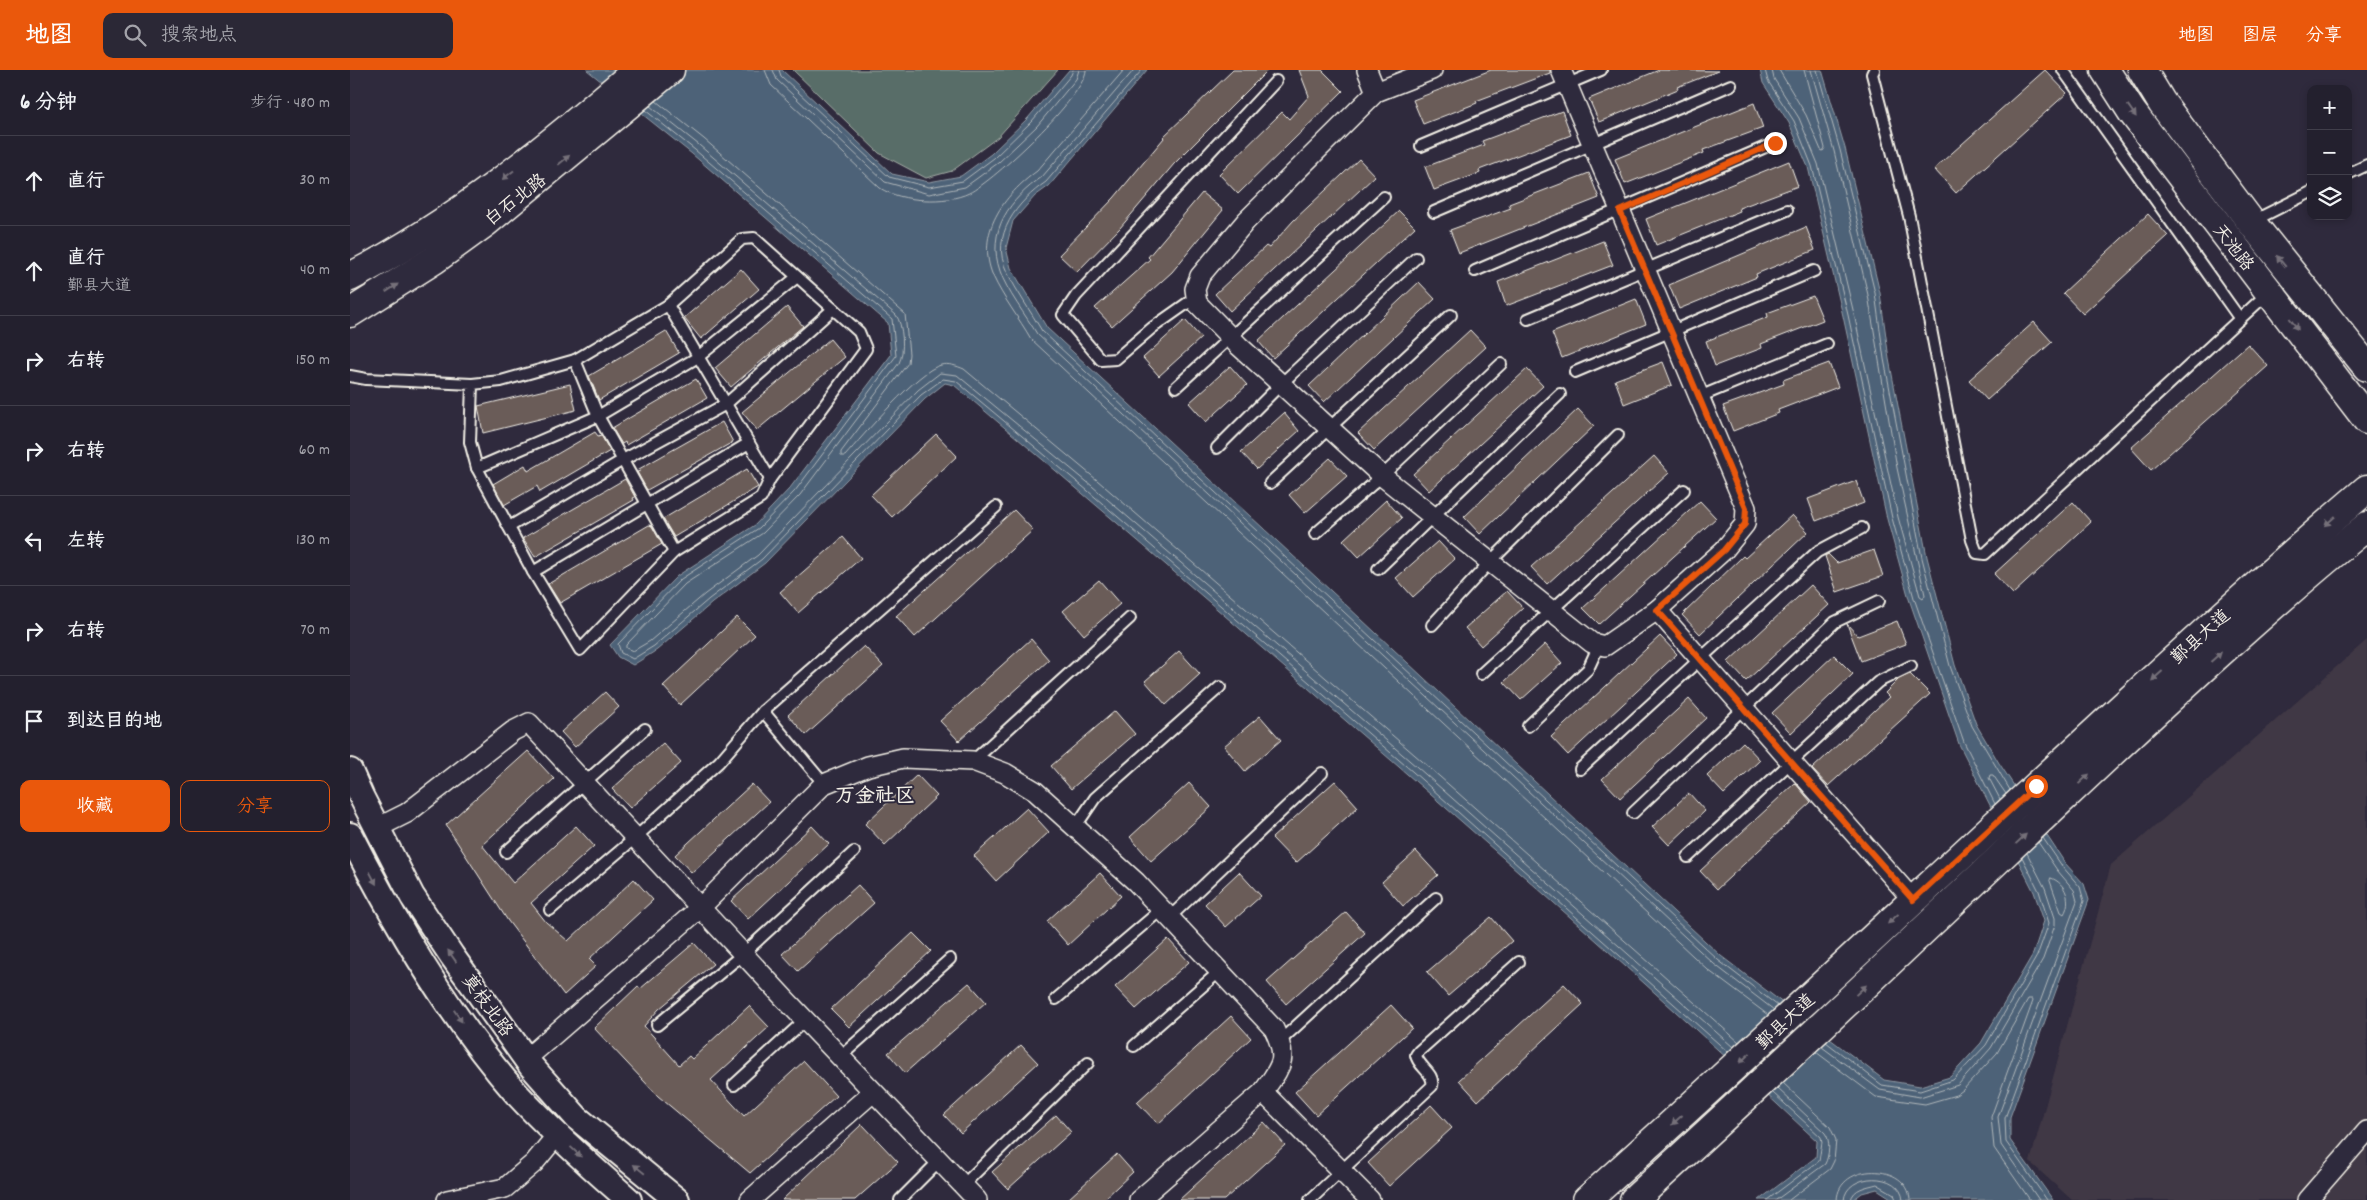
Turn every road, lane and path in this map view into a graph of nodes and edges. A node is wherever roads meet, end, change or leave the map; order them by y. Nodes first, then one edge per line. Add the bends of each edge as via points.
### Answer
1 (637, 70) edge
2 (670, 70) edge
3 (1367, 70) edge
4 (1432, 70) edge
5 (1600, 70) edge
6 (1874, 70) edge
7 (2063, 70) edge
8 (2105, 70) edge
9 (2142, 70) edge
10 (1564, 77) edge
11 (1276, 81) dead end
12 (1731, 85) dead end
13 (1376, 92) junction
14 (622, 97) junction
15 (1775, 143) dead end
16 (1593, 145) junction
17 (1421, 146) dead end
18 (2367, 164) edge
19 (2352, 172) edge
20 (2307, 194) edge
21 (1384, 198) dead end
22 (1787, 210) dead end
23 (1620, 211) junction
24 (1434, 212) dead end
25 (2251, 222) junction
26 (1416, 258) dead end
27 (1645, 270) junction
28 (1475, 271) dead end
29 (1814, 271) dead end
30 (350, 277) edge
31 (797, 277) junction
32 (2269, 292) junction
33 (1196, 297) junction
34 (668, 306) junction
35 (833, 309) junction
36 (350, 313) edge
37 (1451, 315) dead end
38 (1528, 319) dead end
39 (2240, 319) junction
40 (1671, 331) junction
41 (1230, 337) junction
42 (1828, 344) dead end
43 (698, 357) junction
44 (575, 360) junction
45 (1501, 364) dead end
46 (2367, 367) edge
47 (1575, 372) dead end
48 (350, 376) edge
49 (472, 384) junction
50 (1281, 384) junction
51 (1176, 387) dead end
52 (1560, 394) dead end
53 (1699, 397) junction
54 (726, 404) junction
55 (598, 416) junction
56 (2367, 420) edge
57 (1330, 429) junction
58 (1618, 435) dead end
59 (749, 443) junction
60 (1216, 448) dead end
61 (623, 460) junction
62 (477, 468) junction
63 (1382, 476) junction
64 (770, 479) junction
65 (1270, 483) dead end
66 (2367, 489) edge
67 (1684, 490) dead end
68 (647, 504) junction
69 (996, 507) dead end
70 (1433, 516) junction
71 (2367, 526) edge
72 (509, 528) junction
73 (1862, 528) dead end
74 (1315, 534) dead end
75 (674, 552) junction
76 (1490, 562) junction
77 (1378, 569) dead end
78 (534, 572) junction
79 (1878, 601) dead end
80 (1657, 610) junction
81 (1552, 611) junction
82 (1130, 618) dead end
83 (1432, 625) dead end
84 (1599, 645) junction
85 (1701, 660) junction
86 (1911, 666) dead end
87 (1481, 674) dead end
88 (1220, 687) dead end
89 (1742, 708) junction
90 (763, 711) junction
91 (1528, 726) dead end
92 (645, 729) dead end
93 (973, 760) junction
94 (1790, 762) junction
95 (1580, 768) dead end
96 (350, 771) edge
97 (1322, 773) dead end
98 (584, 783) junction
99 (824, 784) junction
100 (1633, 813) dead end
101 (1076, 826) junction
102 (377, 828) junction
103 (350, 835) edge
104 (635, 838) junction
105 (506, 852) dead end
106 (854, 852) dead end
107 (1688, 857) dead end
108 (1436, 898) dead end
109 (1913, 900) junction
110 (700, 908) junction
111 (550, 910) dead end
112 (1166, 913) junction
113 (743, 954) junction
114 (950, 959) dead end
115 (1519, 962) dead end
116 (1220, 971) junction
117 (1056, 999) dead end
118 (805, 1020) junction
119 (657, 1026) dead end
120 (1280, 1041) junction
121 (1134, 1046) dead end
122 (840, 1057) junction
123 (526, 1059) junction
124 (1088, 1063) dead end
125 (734, 1085) dead end
126 (873, 1092) junction
127 (1262, 1092) junction
128 (2367, 1131) edge
129 (557, 1135) junction
130 (939, 1161) junction
131 (1341, 1171) junction
132 (963, 1185) junction
133 (447, 1200) edge
134 (629, 1200) edge
135 (677, 1200) edge
136 (750, 1200) edge
137 (900, 1200) edge
138 (977, 1200) edge
139 (1139, 1200) edge
140 (1310, 1200) edge
141 (1370, 1200) edge
142 (1587, 1200) edge
143 (1634, 1200) edge
144 (2307, 1200) edge

1 - 14 main road, 白石北路
2 - 14 main road, 白石北路
3 - 13 street
4 - 13 street
5 - 10 lane
6 - 39 lane via 1872,74 1909,216 1977,553 1985,554
7 - 39 lane
8 -> 32 main road, 天池路 via 2132,112
9 - 25 main road, 天池路 via 2162,103
10 - 16 street
10 - 17 lane
11 - 33 lane via 1076,296 1063,315 1101,360 1116,359
12 - 16 lane
13 - 33 street via 1246,221 1200,276 1195,288
14 -> 30 main road, 白石北路 via 443,221
36 -> 14 main road, 白石北路 via 485,223
15 - 23 lane
16 - 23 street
16 - 24 lane
18 - 19 lane
20 - 25 lane
21 - 41 lane
22 - 27 lane
23 - 27 street
23 - 28 lane
46 -> 25 main road, 天池路
26 - 50 lane
27 - 38 lane
27 - 40 street
29 - 40 lane
31 - 34 lane via 754,238 742,239
31 - 35 lane
31 - 43 lane
32 - 39 lane
32 -> 56 main road, 天池路
33 - 41 street via 1197,303
34 - 43 lane
34 - 44 lane
35 - 54 lane
35 - 64 lane via 859,332 866,349
37 - 57 lane
40 - 47 lane
40 - 53 street
41 - 50 street
41 - 51 lane
42 - 53 lane
43 - 54 lane
43 - 55 lane
44 - 49 lane via 501,381
44 - 55 lane
45 - 63 lane
48 - 49 lane
49 - 62 lane via 470,442
50 - 57 street
50 - 60 lane
52 - 70 lane
53 - 80 street via 1746,508 1745,524 1724,550
54 - 59 lane
54 - 61 lane
55 - 61 lane
55 - 62 lane
57 - 63 street
57 - 65 lane
58 - 76 lane
59 - 64 lane
59 - 68 lane
61 - 68 lane
61 - 72 lane
62 - 72 lane
63 - 70 street
63 - 74 lane
64 - 75 lane via 761,498
66 -> 109 main road, 鄞县大道 via 2285,559
67 - 81 lane
68 - 75 lane
68 - 78 lane
69 - 90 lane
70 - 76 street
70 - 77 lane
143 -> 71 main road, 鄞县大道 via 2048,812 2296,584
72 - 78 lane
73 - 85 lane via 1817,552
75 - 78 lane via 580,650
76 - 81 street
76 - 83 lane
79 - 89 lane via 1835,622
80 - 84 street via 1606,646
80 - 85 street
81 - 84 street
81 - 87 lane
82 - 93 lane
84 - 91 lane via 1588,669
85 - 89 street
85 - 95 lane
86 - 94 lane via 1878,682
88 - 101 lane via 1095,798
89 - 94 street
89 - 100 lane
90 - 99 lane
90 - 104 lane via 718,762
92 - 98 lane
93 - 99 street via 903,758 868,766
93 - 101 street via 1005,772 1035,791
94 - 107 lane
94 - 109 street
96 - 102 street, 莫枝北路
97 - 112 lane
98 - 102 street via 529,723 513,731 407,813
98 - 104 street
98 - 105 lane
99 - 110 street
101 - 112 street
123 -> 102 street, 莫枝北路 via 417,903
103 -> 129 street, 莫枝北路 via 407,936 468,1031 515,1092
104 - 110 street
104 - 111 lane
106 - 113 lane
108 - 120 lane
109 -> 142 main road, 鄞县大道 via 1713,1088
110 - 113 street
110 - 123 street
112 - 116 street
112 - 117 lane
113 - 118 street
113 - 119 lane
114 - 122 lane
115 - 131 lane via 1419,1051 1416,1060 1430,1076 1432,1086
116 - 120 street via 1274,1029
116 - 121 lane
118 - 122 street
118 - 125 lane
120 - 127 street via 1283,1051 1279,1068
122 - 126 street
135 -> 123 street, 莫枝北路 via 577,1118
124 - 132 lane
126 - 130 street
126 - 136 street
127 - 131 street
127 - 139 street
128 - 144 street
129 - 133 street via 505,1188
129 -> 134 street, 莫枝北路
130 - 132 street
130 - 137 lane
131 - 140 lane
131 - 141 street
132 - 138 street

